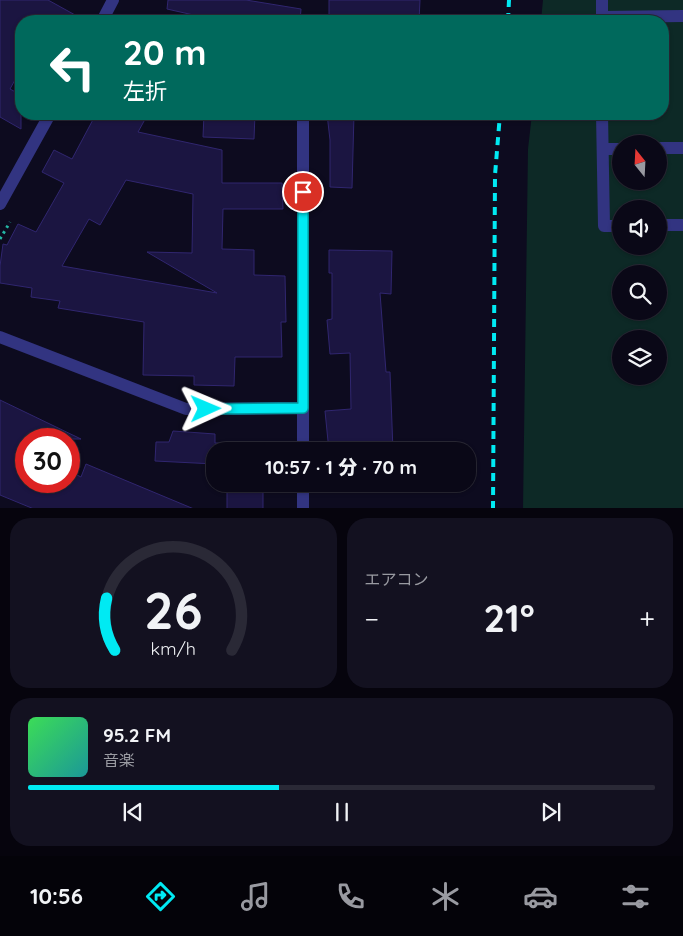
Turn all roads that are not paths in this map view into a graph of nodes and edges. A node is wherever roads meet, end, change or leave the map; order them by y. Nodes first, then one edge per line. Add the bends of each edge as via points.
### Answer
1 (113, 0) edge
2 (602, 0) edge
3 (105, 15) edge
4 (602, 15) edge
5 (683, 16) edge
6 (669, 17) edge
7 (47, 120) edge
8 (303, 120) edge
9 (602, 120) edge
10 (668, 148) edge
11 (683, 148) edge
12 (603, 149) junction
13 (612, 149) edge
14 (0, 204) edge
15 (683, 225) edge
16 (612, 226) edge
17 (667, 226) edge
18 (0, 337) edge
19 (303, 408) junction
20 (303, 442) edge
21 (303, 492) edge
22 (303, 508) edge

1 - 3 street
2 - 4 street
5 - 6 street
7 - 14 street
8 - 19 street
9 - 12 street
10 - 11 street
12 - 13 street
12 - 16 street via 604,226
15 - 17 street
18 - 19 street via 186,410
19 - 20 street
21 - 22 street

